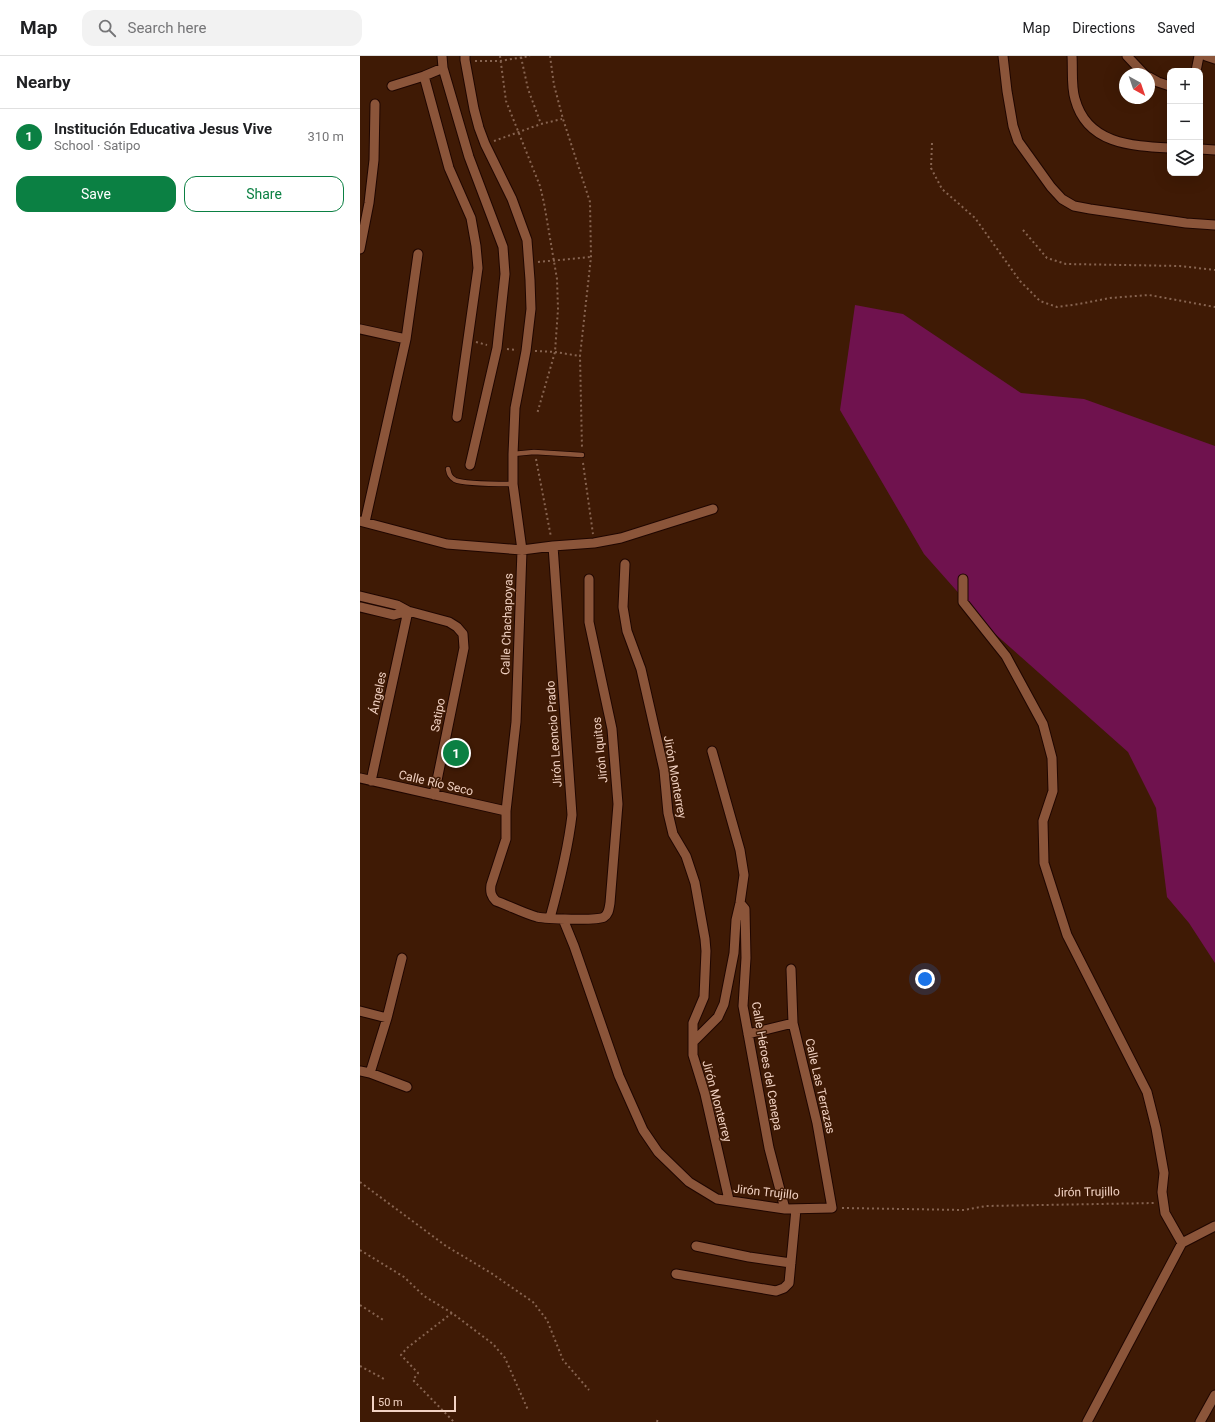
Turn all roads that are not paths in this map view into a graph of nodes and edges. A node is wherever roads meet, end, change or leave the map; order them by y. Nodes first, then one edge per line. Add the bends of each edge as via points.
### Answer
1 (442, 56) edge
2 (1004, 56) edge
3 (1072, 56) edge
4 (1127, 56) edge
5 (1199, 56) edge
6 (1206, 56) edge
7 (465, 58) edge
8 (1215, 59) edge
9 (443, 68) junction
10 (1138, 68) edge
11 (1197, 68) edge
12 (424, 76) junction
13 (1155, 81) edge
14 (1167, 85) edge
15 (392, 86) dead end
16 (375, 104) dead end
17 (1167, 148) edge
18 (1203, 149) edge
19 (1215, 150) edge
20 (1215, 225) edge
21 (360, 249) edge
22 (418, 254) dead end
23 (360, 329) edge
24 (406, 339) junction
25 (457, 417) dead end
26 (513, 454) junction
27 (582, 455) road end
28 (470, 465) dead end
29 (448, 469) dead end
30 (513, 484) junction
31 (713, 509) dead end
32 (362, 522) edge
33 (553, 546) junction
34 (522, 550) junction
35 (625, 564) dead end
36 (589, 579) dead end
37 (963, 579) dead end
38 (360, 596) edge
39 (360, 606) edge
40 (408, 611) junction
41 (712, 751) dead end
42 (360, 778) edge
43 (371, 781) junction
44 (434, 795) junction
45 (506, 811) junction
46 (740, 903) junction
47 (550, 918) junction
48 (563, 919) junction
49 (402, 958) dead end
50 (791, 969) dead end
51 (360, 1011) edge
52 (387, 1018) junction
53 (793, 1024) junction
54 (748, 1034) junction
55 (693, 1042) junction
56 (360, 1071) edge
57 (370, 1073) junction
58 (407, 1087) dead end
59 (729, 1200) junction
60 (832, 1208) joint
61 (785, 1209) junction
62 (796, 1209) junction
63 (1215, 1226) edge
64 (1182, 1243) junction
65 (696, 1246) dead end
66 (791, 1263) junction
67 (676, 1274) dead end
68 (1215, 1395) edge
69 (1087, 1422) edge
70 (1200, 1422) edge

1 - 9 street
2 - 20 street via 1007,91 1018,141 1062,199 1074,206 1090,209
3 - 17 street via 1074,97 1080,114 1090,126 1119,142
4 - 10 street
5 - 11 street
6 - 8 street
7 - 26 street, Calle Chachapoyas via 474,109 485,144 512,199 527,240 530,264 531,309 515,408
9 - 12 street
9 - 28 street via 469,157 503,247 505,274 497,348
12 - 15 street
12 - 25 street via 449,168 471,218 476,246 478,268
13 - 14 street
16 - 21 street via 374,160
18 - 19 street
22 - 24 street
23 - 24 street
24 - 32 street
26 - 27 lane via 534,452
26 - 30 street, Calle Chachapoyas
29 - 30 lane via 450,476 456,481
30 - 34 street, Calle Chachapoyas
31 - 33 street via 621,538 594,544
32 - 34 street via 447,544
33 - 34 street
33 - 47 street, Jirón Leoncio Prado via 572,815
34 - 45 street, Calle Chachapoyas via 516,722
35 - 55 street, Jirón Monterrey via 624,607 627,631 641,669 661,756 673,834 686,856 695,884 705,939 704,997 693,1023
36 - 48 street, Jirón Iquitos via 589,622 612,729 618,804 608,913 596,919
37 - 64 street via 963,602 1006,656 1043,724 1052,758 1053,791 1043,821 1044,863 1067,936 1147,1092 1164,1173 1162,1192 1166,1213
38 - 40 street via 397,605
39 - 40 street via 394,615
40 - 43 street, Ángeles
40 - 44 street, Satipo via 449,622 457,627 464,639
41 - 46 street, Calle Héroes del Cenepa via 740,850 744,875
42 - 43 street, Calle Río Seco
43 - 44 street, Calle Río Seco
44 - 45 street, Calle Río Seco
45 - 47 street, Calle Chachapoyas via 506,839 491,885 492,897 496,901 537,917
46 - 54 street, Calle Héroes del Cenepa via 745,909 746,958 743,1006
46 - 55 street, Calle Héroes del Cenepa via 724,1004 718,1017
47 - 48 street
48 - 59 street, Jirón Trujillo via 619,1076 643,1130 658,1152 689,1182 717,1199
49 - 52 street
50 - 53 street, Calle Las Terrazas
51 - 52 street
52 - 57 street
53 - 54 street
53 - 60 street, Calle Las Terrazas via 817,1123
54 - 61 street, Calle Héroes del Cenepa via 769,1148
55 - 59 street, Jirón Monterrey via 693,1055 705,1094
56 - 57 street
57 - 58 street
59 - 61 street, Jirón Trujillo
60 - 62 street, Jirón Trujillo
61 - 62 street, Jirón Trujillo
62 - 66 street
63 - 64 street
64 - 69 street
65 - 66 street
66 - 67 street via 789,1283 784,1288 776,1290
68 - 70 street

